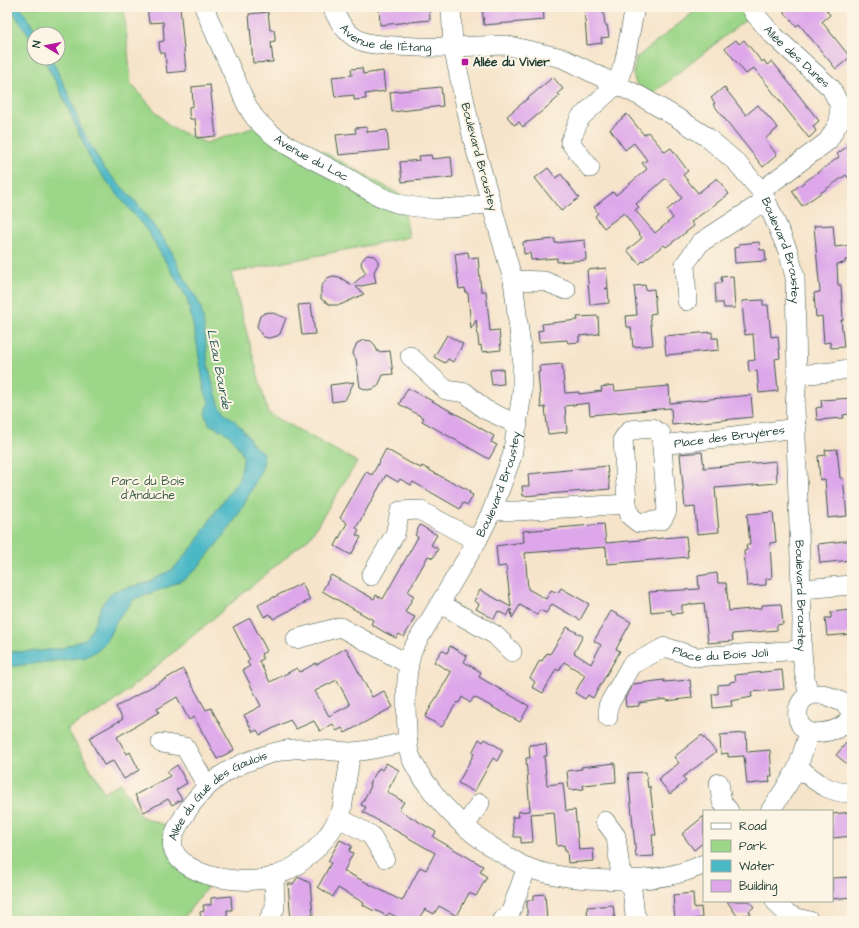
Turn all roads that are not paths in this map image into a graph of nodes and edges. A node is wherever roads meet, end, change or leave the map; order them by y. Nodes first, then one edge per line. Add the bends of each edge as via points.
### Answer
1 (204, 7) edge
2 (332, 7) edge
3 (451, 7) edge
4 (635, 7) edge
5 (751, 7) edge
6 (453, 47) junction
7 (616, 85) junction
8 (590, 168) dead end
9 (763, 195) junction
10 (491, 203) junction
11 (512, 280) junction
12 (566, 290) dead end
13 (687, 301) dead end
14 (410, 356) dead end
15 (852, 368) edge
16 (797, 376) junction
17 (518, 425) junction
18 (797, 428) junction
19 (662, 445) junction
20 (627, 504) junction
21 (492, 511) junction
22 (478, 541) junction
23 (371, 576) dead end
24 (852, 585) edge
25 (802, 589) junction
26 (441, 604) junction
27 (296, 639) dead end
28 (801, 650) junction
29 (512, 652) dead end
30 (408, 664) junction
31 (809, 696) junction
32 (852, 710) edge
33 (608, 717) dead end
34 (809, 733) junction
35 (408, 742) junction
36 (161, 743) dead end
37 (351, 752) junction
38 (798, 767) junction
39 (719, 783) dead end
40 (208, 786) junction
41 (852, 793) edge
42 (480, 803) dead end
43 (728, 810) edge
44 (771, 810) edge
45 (339, 818) junction
46 (605, 820) dead end
47 (465, 826) junction
48 (385, 858) dead end
49 (703, 864) edge
50 (527, 868) junction
51 (274, 876) junction
52 (626, 880) junction
53 (776, 902) edge
54 (268, 921) edge
55 (501, 921) edge
56 (639, 921) edge
57 (810, 921) edge

1 - 10 street, Avenue du Lac via 254,116 264,128 280,140 378,196 395,203 426,209 451,209
2 - 6 street, Avenue de l'Étang via 348,32 363,42 432,48
3 - 6 street
4 - 7 street via 624,64
5 - 9 street, Allée des Dunes via 772,34 831,88 839,104 839,122 828,141
6 - 7 street, Boulevard Broustey via 505,45 562,58
6 - 10 street, Boulevard Broustey
7 - 8 street via 580,118 570,142
7 - 9 street, Boulevard Broustey via 640,96 707,137 737,163
9 - 13 street, Allée des Dunes via 700,243 685,264
9 - 16 street, Boulevard Broustey via 788,251 795,277
10 - 11 street, Boulevard Broustey
11 - 12 street via 544,281
11 - 17 street, Boulevard Broustey via 522,356 522,394
14 - 17 street via 446,390 466,393 484,409
15 - 16 street
16 - 18 street, Boulevard Broustey
17 - 21 street, Boulevard Broustey via 512,456
18 - 19 street, Place des Bruyères
18 - 25 street, Boulevard Broustey
19 - 20 street, Place des Bruyères via 661,434 652,428 630,430 624,439
19 - 20 street, Place des Bruyères via 667,511 662,520 639,522 630,516
20 - 21 street
21 - 22 street, Boulevard Broustey
22 - 23 street via 419,510 400,510 395,534
22 - 26 street, Boulevard Broustey
24 - 25 street
25 - 28 street, Boulevard Broustey
26 - 29 street via 495,635
26 - 30 street, Boulevard Broustey via 412,650
27 - 30 street via 340,627
28 - 31 street, Boulevard Broustey
28 - 33 street, Place du Bois Joli via 696,657 665,647 631,665 608,706
30 - 35 street, Boulevard Broustey
31 - 32 street via 830,696
31 - 34 street via 800,705 797,715 800,725
32 - 34 street via 847,722 838,728 828,732
34 - 38 street
35 - 37 street, Allée du Gué des Gaulois
35 - 47 street, Boulevard Broustey via 409,754 417,769 447,811
36 - 40 street via 185,747
37 - 40 street, Allée du Gué des Gaulois via 306,748 280,751 239,765
37 - 45 street, Allée du Gué des Gaulois
38 - 41 street via 818,784 832,791
38 - 44 street
39 - 43 street via 722,802
40 - 51 street, Allée du Gué des Gaulois via 189,808 176,830 173,849 177,858 193,869 227,879 247,880
42 - 47 street
45 - 48 street via 371,835
45 - 51 street, Allée du Gué des Gaulois via 315,850 290,869
46 - 52 street via 616,836 620,869
47 - 50 street, Boulevard Broustey via 475,836
49 - 52 street, Boulevard Broustey via 679,874 653,879
50 - 52 street, Boulevard Broustey via 583,879
50 - 55 street via 510,914
51 - 54 street via 275,908
52 - 56 street via 632,890
53 - 57 street via 794,918

